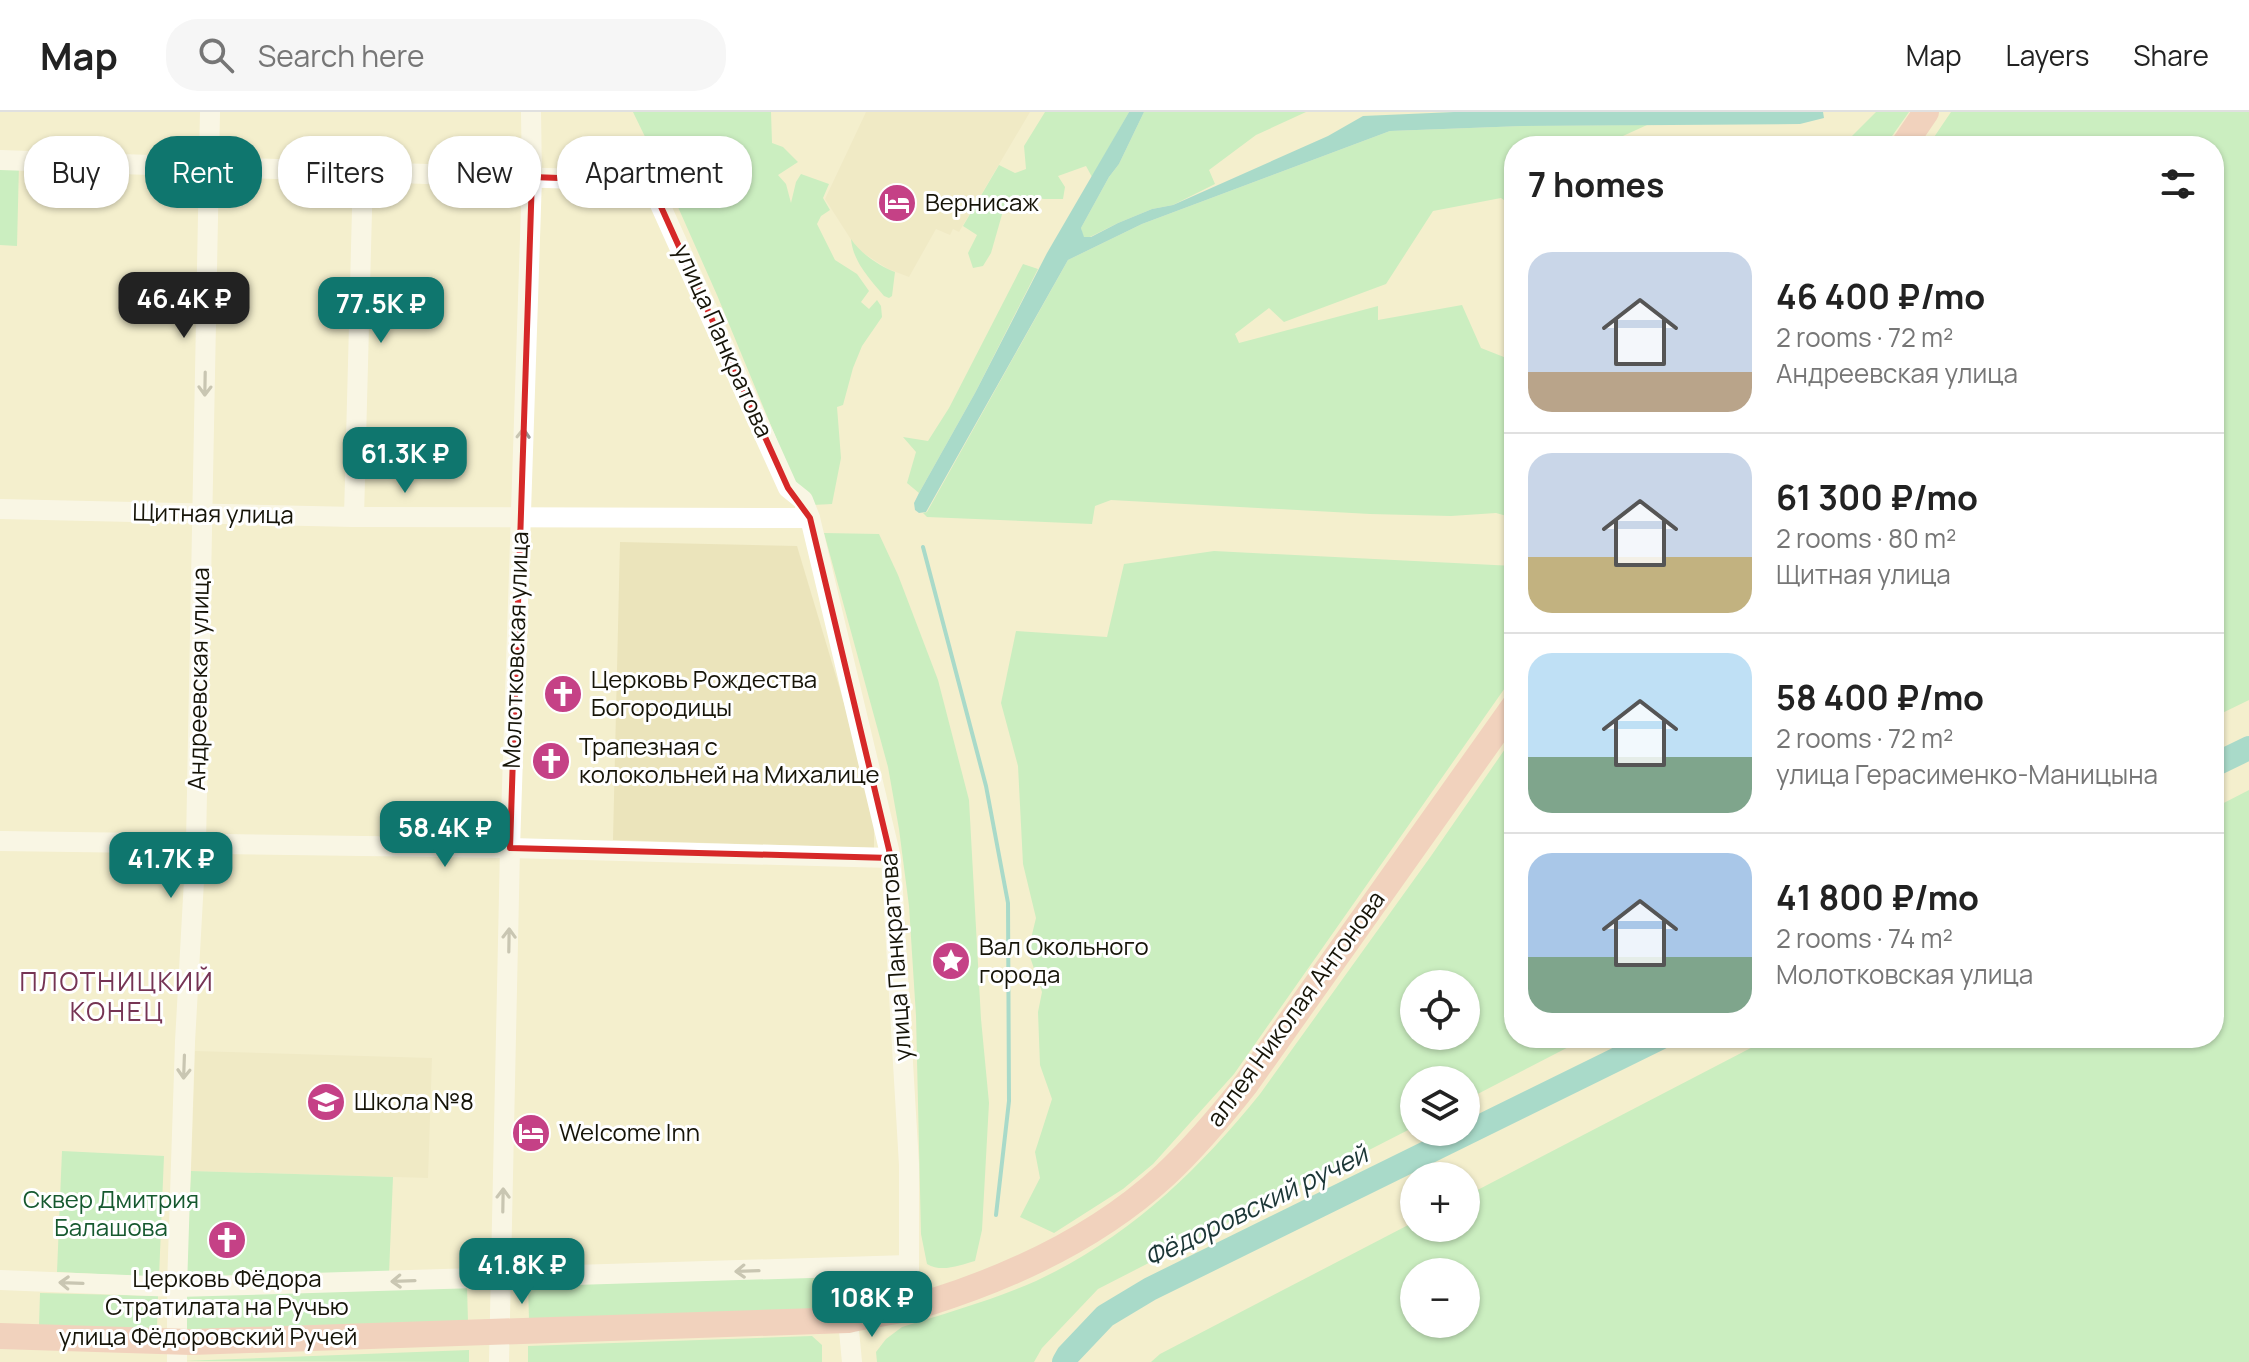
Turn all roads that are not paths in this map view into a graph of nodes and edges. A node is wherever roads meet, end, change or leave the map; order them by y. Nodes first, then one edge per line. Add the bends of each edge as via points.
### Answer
1 (210, 112) edge
2 (531, 112) edge
3 (1926, 112) edge
4 (210, 136) edge
5 (531, 136) edge
6 (1910, 136) edge
7 (0, 160) edge
8 (145, 164) edge
9 (541, 177) edge
10 (208, 208) edge
11 (362, 208) edge
12 (531, 208) edge
13 (0, 509) edge
14 (203, 514) junction
15 (354, 517) junction
16 (520, 518) junction
17 (810, 518) junction
18 (1504, 720) edge
19 (0, 841) edge
20 (196, 844) junction
21 (510, 848) junction
22 (891, 858) junction
23 (909, 1265) junction
24 (501, 1278) junction
25 (0, 1280) edge
26 (177, 1287) junction
27 (909, 1307) junction
28 (848, 1320) junction
29 (500, 1333) junction
30 (0, 1336) edge
31 (177, 1352) edge
32 (499, 1362) edge
33 (852, 1362) edge

1 - 4 street, Андреевская улица
2 - 5 street, Молотковская улица
3 - 6 main road
7 - 8 street
9 - 17 street, улица Панкратова via 641,181 653,189 788,488 803,500
10 -> 14 street, Андреевская улица
11 - 15 street
16 -> 12 street, Молотковская улица
13 - 14 street, Щитная улица
14 - 15 street, Щитная улица
14 - 20 street, Андреевская улица
15 - 16 street, Щитная улица
16 - 17 street, Щитная улица
16 - 21 street, Молотковская улица
17 - 22 street, улица Панкратова
18 - 27 main road, аллея Николая Антонова via 1246,1084 1164,1176 1133,1202 1028,1265
19 - 20 street
20 - 21 street
20 -> 26 street, Андреевская улица
21 - 22 street
24 -> 21 street, Молотковская улица
22 - 23 street, улица Панкратова via 909,1165
23 -> 24 street
23 - 27 street, улица Панкратова
24 -> 26 street
24 - 29 street, Молотковская улица
26 -> 25 street
26 - 31 street, Андреевская улица
27 - 28 main road, аллея Николая Антонова
28 - 29 main road, улица Фёдоровский Ручей
28 - 33 street
29 - 31 main road, улица Фёдоровский Ручей
29 - 32 street, Молотковская улица
30 - 31 main road, улица Фёдоровский Ручей

